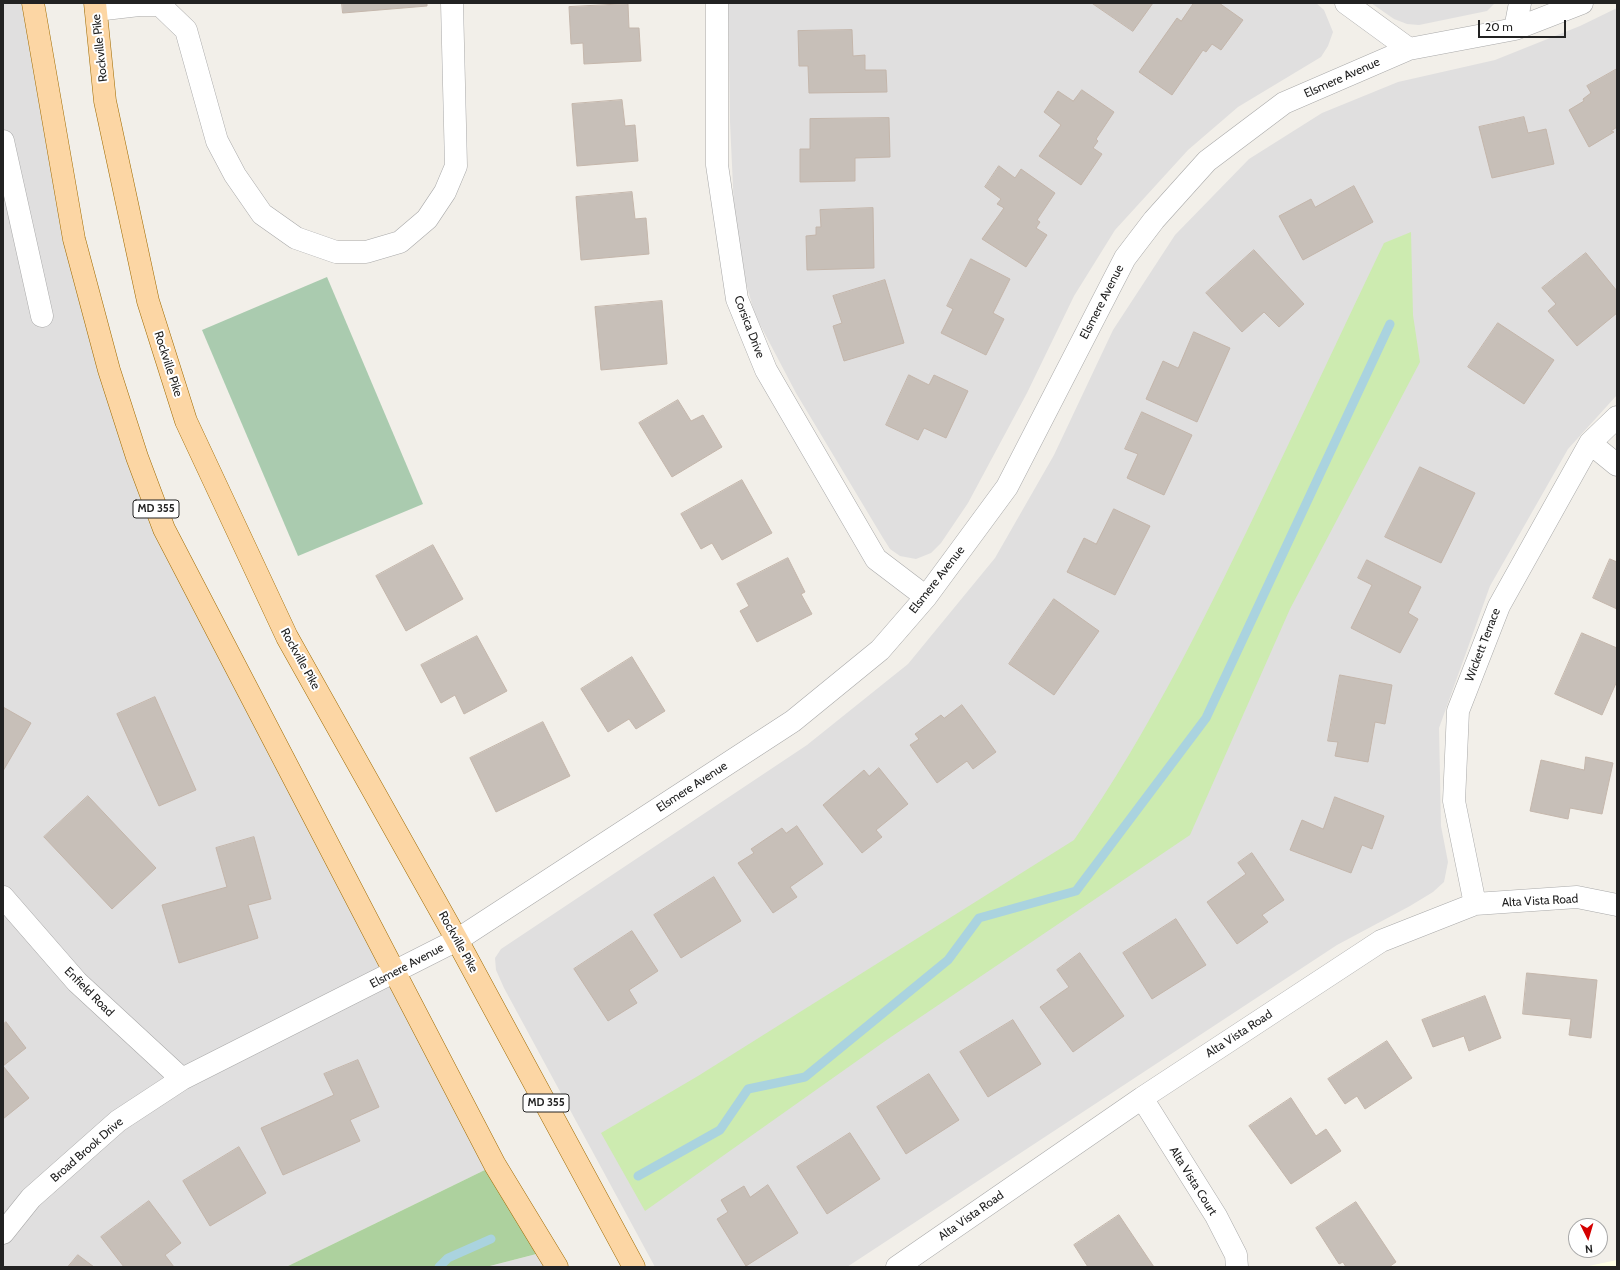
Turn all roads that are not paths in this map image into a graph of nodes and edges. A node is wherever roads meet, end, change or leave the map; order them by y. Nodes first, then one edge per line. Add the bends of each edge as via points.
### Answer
1 (33, 3) edge
2 (452, 3) edge
3 (717, 3) edge
4 (1346, 3) edge
5 (1520, 3) edge
6 (1582, 3) edge
7 (96, 7) edge
8 (1515, 29) junction
9 (1409, 49) junction
10 (3, 141) edge
11 (42, 316) dead end
12 (1617, 418) edge
13 (1590, 443) junction
14 (1617, 465) edge
15 (926, 597) junction
16 (3, 897) edge
17 (1475, 904) junction
18 (1617, 905) edge
19 (457, 940) junction
20 (395, 973) junction
21 (182, 1080) junction
22 (1142, 1098) junction
23 (3, 1233) edge
24 (557, 1267) edge
25 (634, 1267) edge
26 (897, 1267) edge
27 (1237, 1267) edge

1 - 20 main road, MD 355 via 74,239 109,370 137,457 164,529
2 - 7 street via 456,166 445,192 427,219 400,242 366,252 336,252 296,238 262,214 235,175 217,141 186,30 160,5
3 - 15 street, Corsica Drive via 717,165 737,299 766,370 876,559
4 - 9 street
5 - 8 street
6 - 8 street, Elsmere Avenue
7 - 19 main road, Rockville Pike / MD 355 via 105,101 148,300 186,421 287,637
8 - 9 street, Elsmere Avenue
9 - 15 street, Elsmere Avenue via 1284,104 1207,161 1154,220 1125,258 1007,487
10 - 11 street
12 - 13 street, Wickett Terrace
13 - 14 street
13 - 17 street, Wickett Terrace via 1498,606 1458,711 1454,801
15 - 19 street, Elsmere Avenue via 880,650 793,722
16 - 21 street, Enfield Road via 77,982
17 - 18 street, Alta Vista Road via 1577,897
17 - 22 street, Alta Vista Road via 1381,941
19 - 20 street, Elsmere Avenue
19 - 25 main road, Rockville Pike / MD 355
20 - 21 street, Elsmere Avenue
20 - 24 main road, MD 355 via 495,1165
21 - 23 street, Broad Brook Drive via 118,1121 31,1198
22 - 26 street, Alta Vista Road
22 - 27 street, Alta Vista Court via 1216,1216 1236,1255

